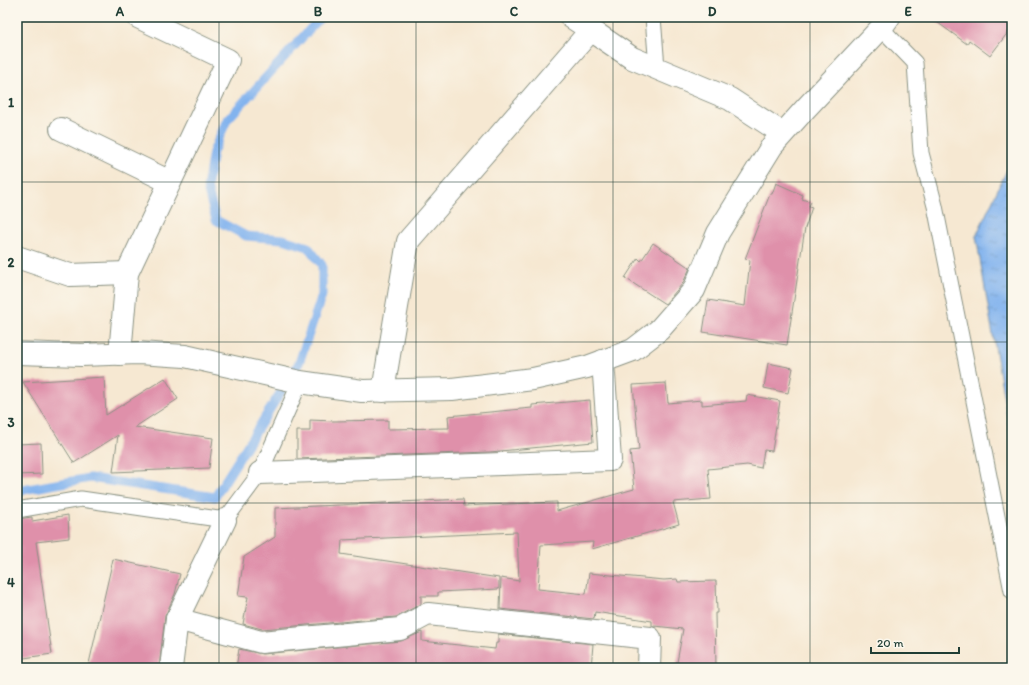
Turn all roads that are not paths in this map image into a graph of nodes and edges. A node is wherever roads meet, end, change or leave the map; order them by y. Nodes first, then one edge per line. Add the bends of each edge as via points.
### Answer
1 (138, 17) edge
2 (571, 17) edge
3 (653, 17) edge
4 (885, 22) edge
5 (591, 30) junction
6 (657, 68) junction
7 (61, 130) dead end
8 (782, 133) junction
9 (170, 182) junction
10 (17, 258) edge
11 (127, 273) junction
12 (17, 353) edge
13 (120, 354) junction
14 (603, 361) junction
15 (300, 382) junction
16 (383, 391) junction
17 (260, 473) junction
18 (17, 510) edge
19 (225, 520) junction
20 (1012, 592) edge
21 (177, 619) junction
22 (171, 668) edge
23 (649, 668) edge

1 - 9 street via 228,60
2 - 5 street
3 - 6 lane
4 - 8 street
4 - 20 lane via 915,63 921,153 935,206
5 - 6 street via 632,58
5 - 16 street via 408,241
6 - 8 street via 730,99
7 - 9 street
8 - 14 street via 718,233 694,290 660,330 633,350
9 - 11 street
10 - 11 street via 70,275
11 - 13 street
12 - 13 street
13 - 15 street via 185,356
14 - 16 street via 533,379 452,389
14 - 17 street via 610,460
15 - 16 street via 362,391
15 - 17 lane
17 - 19 lane
18 - 19 lane via 81,499
19 - 21 street
21 - 22 street
21 - 23 street via 261,642 400,629 428,614 650,638

